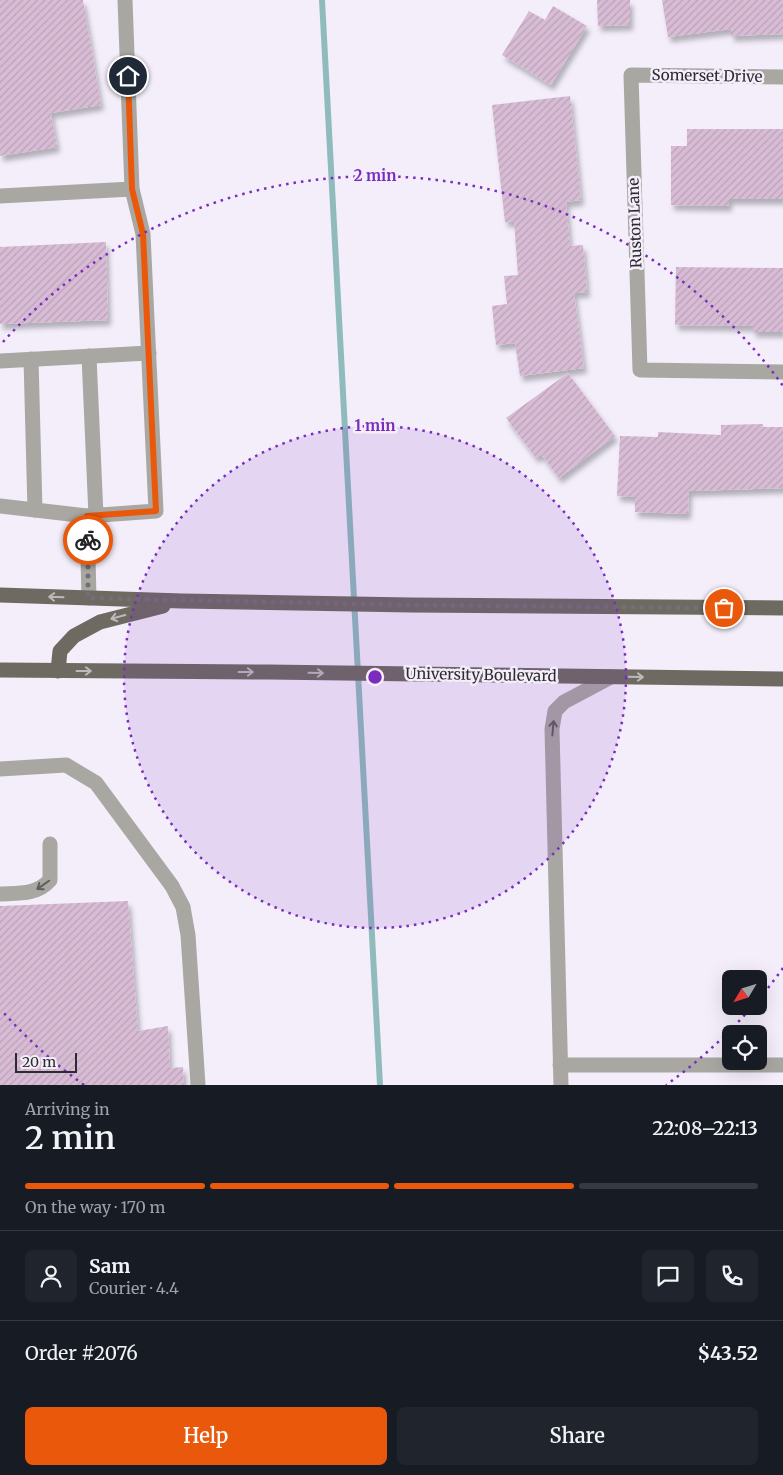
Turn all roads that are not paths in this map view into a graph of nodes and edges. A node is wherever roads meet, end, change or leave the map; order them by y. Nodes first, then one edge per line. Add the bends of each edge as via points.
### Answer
1 (126, 0) edge
2 (630, 75) joint
3 (783, 77) edge
4 (132, 189) junction
5 (0, 196) edge
6 (149, 353) junction
7 (89, 356) junction
8 (32, 359) junction
9 (0, 361) edge
10 (783, 372) edge
11 (0, 506) edge
12 (35, 510) junction
13 (92, 516) junction
14 (0, 596) edge
15 (88, 598) junction
16 (182, 601) junction
17 (783, 608) edge
18 (0, 670) edge
19 (58, 671) junction
20 (611, 677) junction
21 (783, 680) edge
22 (0, 769) edge
23 (50, 844) dead end
24 (0, 894) edge
25 (560, 1065) junction
26 (783, 1065) edge
27 (198, 1085) edge
28 (561, 1085) edge

1 - 4 street
2 - 3 street, Somerset Drive
2 - 10 street, Ruston Lane via 640,370
4 - 5 street
4 - 6 street via 143,234
6 - 7 street
6 - 13 street via 156,511
7 - 8 street
7 - 13 street
8 - 9 street
8 - 12 street
11 - 12 street
12 - 13 street
13 - 15 street
15 -> 14 main road
15 - 16 main road
16 - 17 main road
16 -> 19 main road via 100,622 74,636 60,651
18 - 19 main road, University Boulevard
19 -> 20 main road, University Boulevard
20 -> 21 main road, University Boulevard
25 -> 20 street via 552,728 555,711 564,702
22 - 27 street via 66,765 96,783 172,886 183,906 188,935
23 -> 24 street via 50,880 44,887 27,893
25 - 26 street
25 - 28 street

